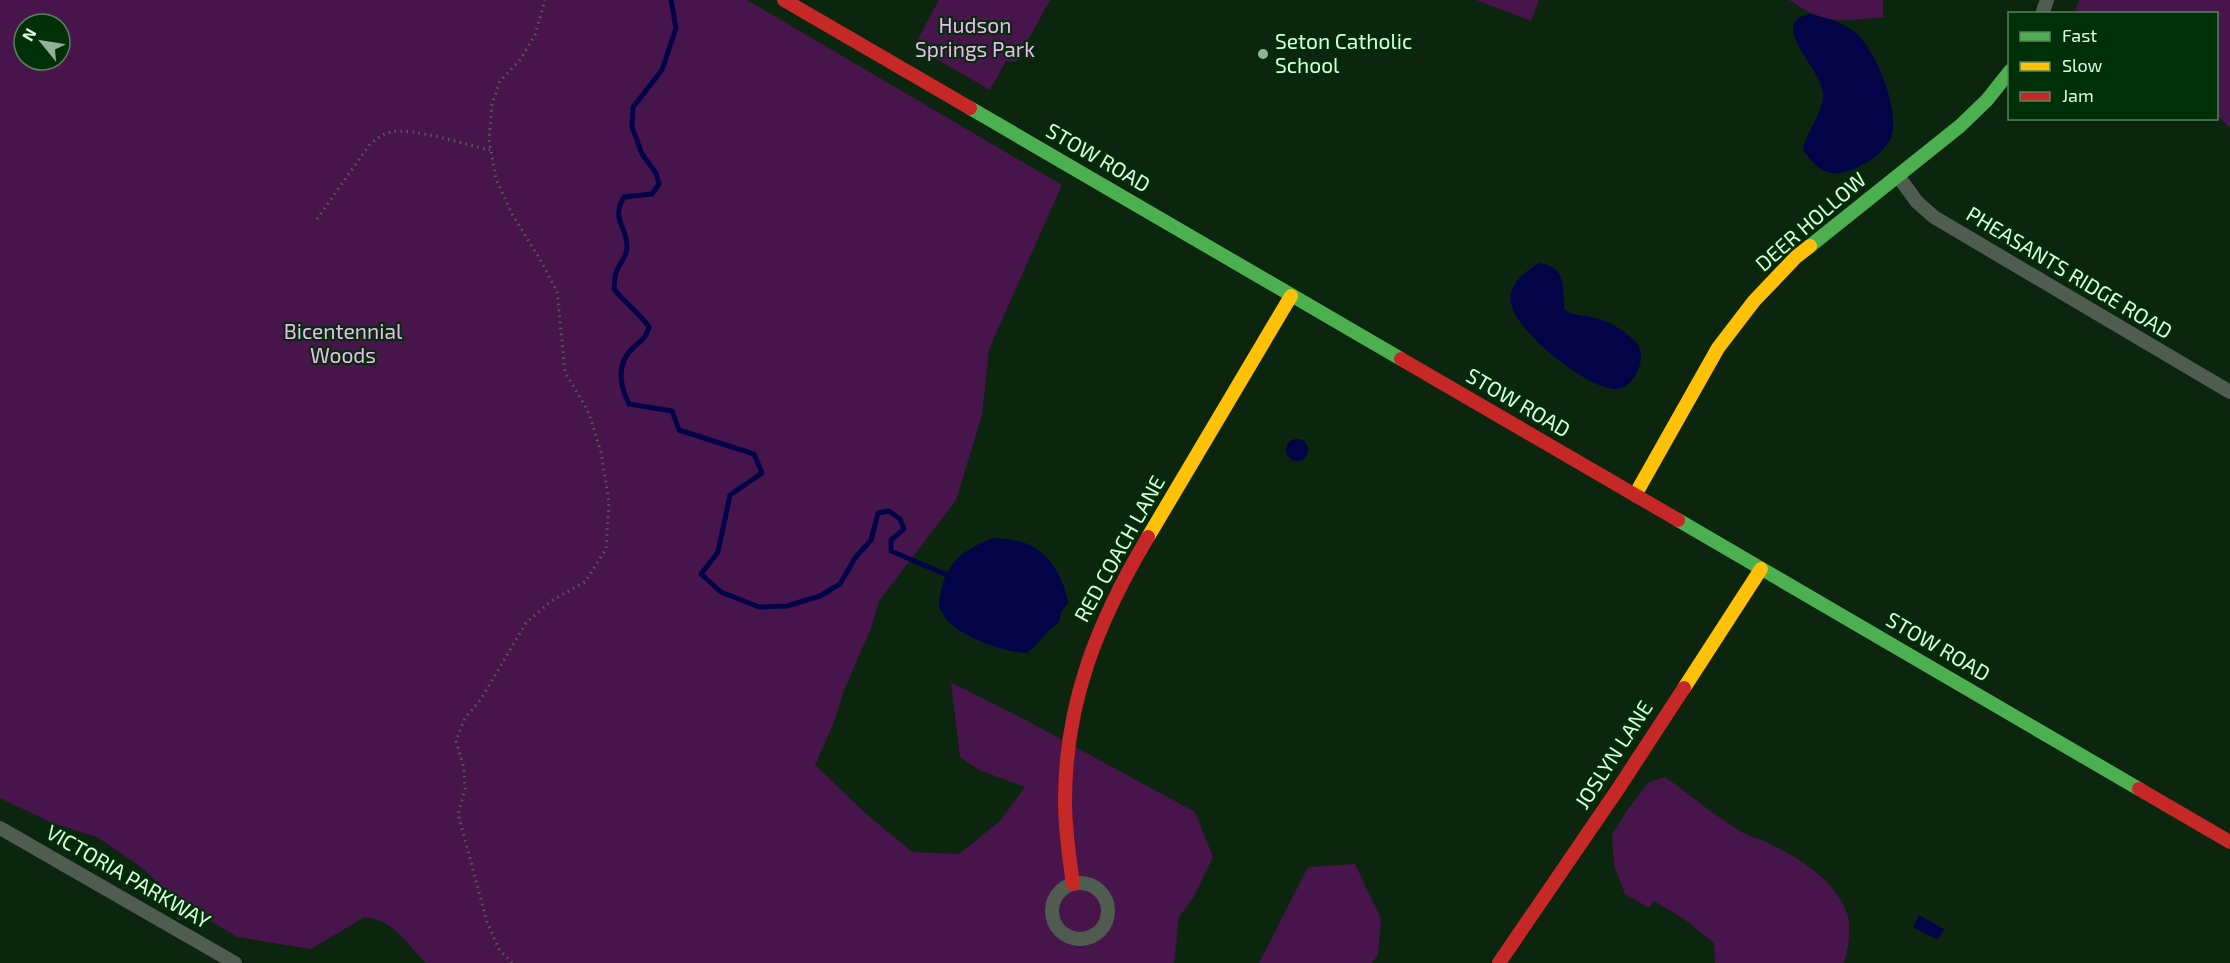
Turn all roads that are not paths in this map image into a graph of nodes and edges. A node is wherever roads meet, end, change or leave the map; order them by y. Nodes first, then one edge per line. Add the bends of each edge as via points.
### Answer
1 (784, 0) edge
2 (2008, 74) edge
3 (1898, 176) junction
4 (1292, 296) junction
5 (2230, 392) edge
6 (1635, 495) junction
7 (1761, 569) junction
8 (0, 828) edge
9 (2230, 842) edge
10 (1073, 884) junction
11 (235, 963) edge
12 (1499, 963) edge

1 - 4 street, STOW ROAD
2 - 3 street, DEER HOLLOW via 1960,126
3 - 5 street, PHEASANTS RIDGE ROAD via 1934,217
3 - 6 street, DEER HOLLOW via 1796,257 1754,301 1718,348
4 - 6 street, STOW ROAD
4 - 10 street, RED COACH LANE via 1122,581 1086,663 1072,711 1065,761 1066,843
6 - 7 street, STOW ROAD
7 - 9 street, STOW ROAD
7 - 12 street, JOSLYN LANE
8 - 11 street, VICTORIA PARKWAY
10 - 10 street via 1097,888 1108,903 1101,930 1084,939 1075,939 1059,930 1052,914 1056,896

